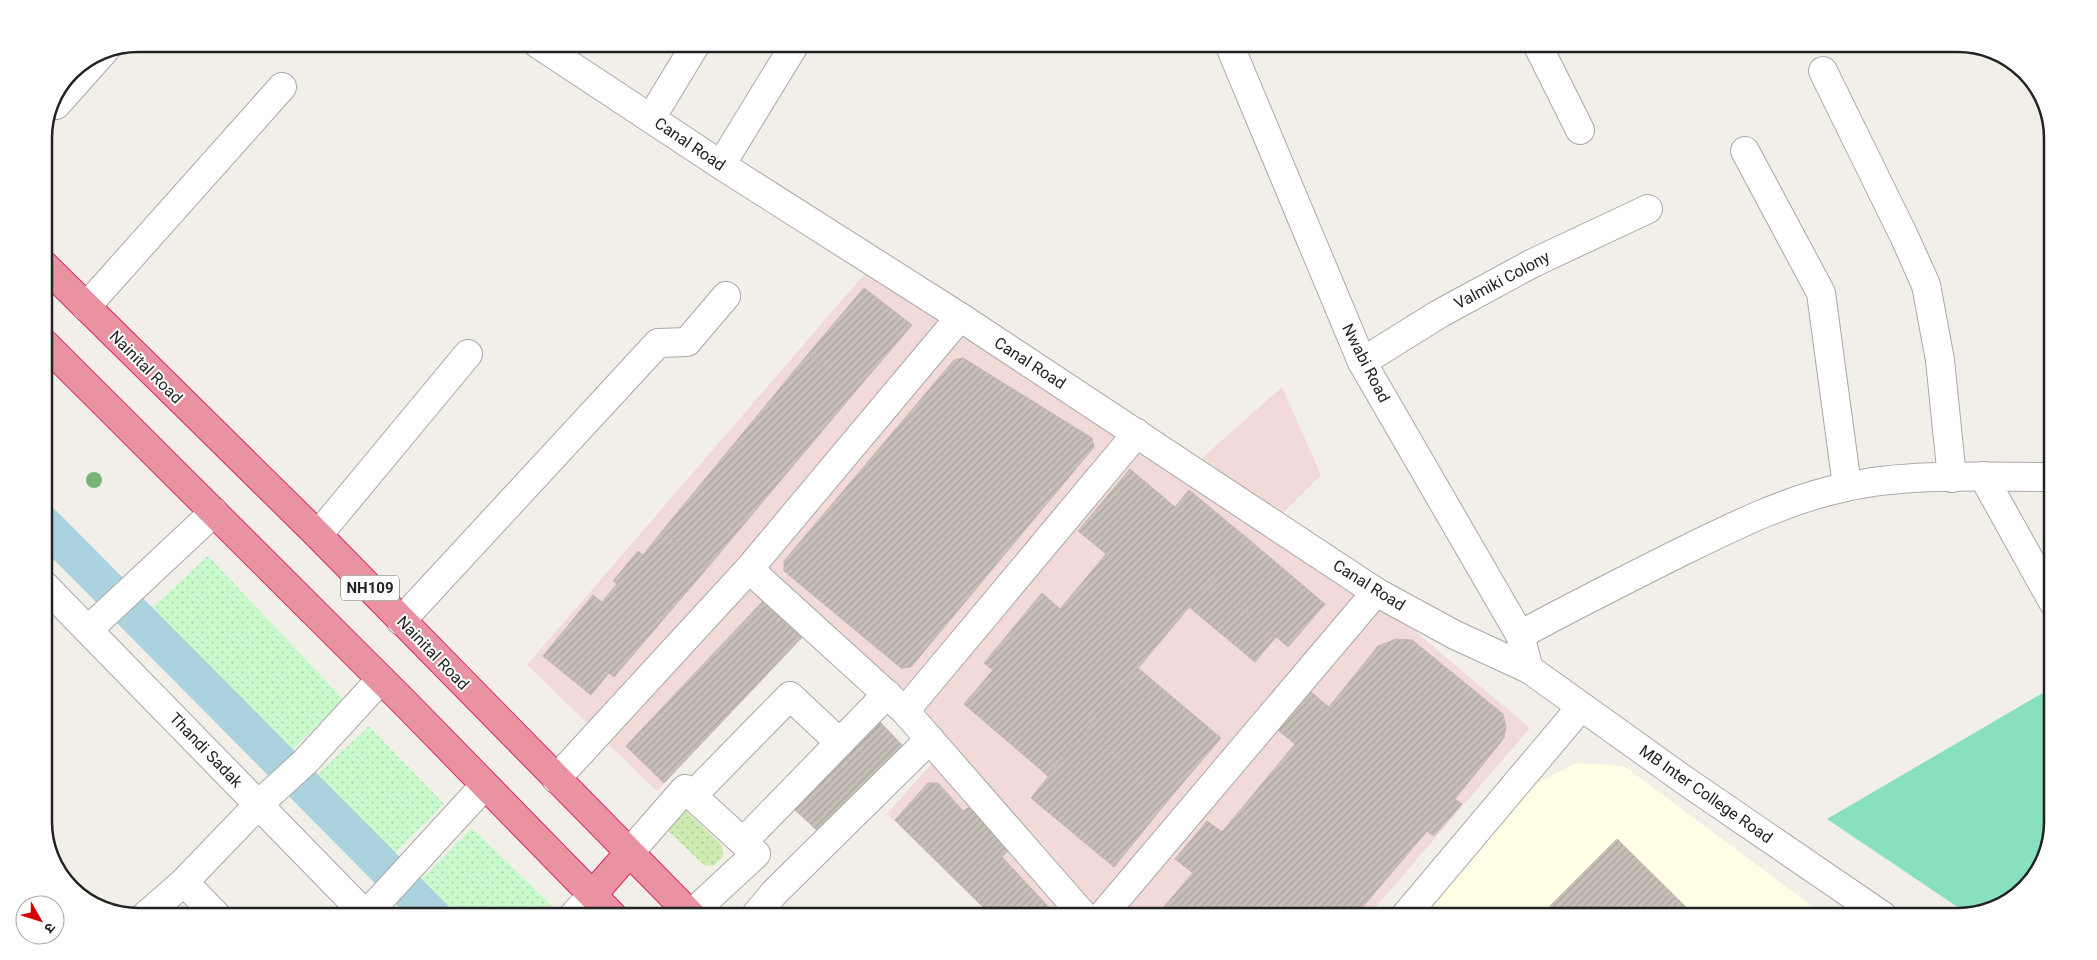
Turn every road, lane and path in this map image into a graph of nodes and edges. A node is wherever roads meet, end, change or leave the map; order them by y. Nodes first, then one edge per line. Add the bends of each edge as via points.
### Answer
1 (550, 52) edge
2 (691, 52) edge
3 (790, 52) edge
4 (1231, 52) edge
5 (1541, 52) edge
6 (87, 70) edge
7 (1823, 71) dead end
8 (282, 86) dead end
9 (62, 98) edge
10 (651, 118) junction
11 (1580, 130) dead end
12 (1745, 151) dead end
13 (721, 165) junction
14 (1648, 209) dead end
15 (53, 274) edge
16 (726, 296) dead end
17 (86, 307) junction
18 (960, 317) junction
19 (53, 353) edge
20 (468, 354) dead end
21 (1362, 362) junction
22 (1137, 433) junction
23 (1983, 476) junction
24 (2044, 477) edge
25 (1952, 478) junction
26 (1846, 486) junction
27 (214, 512) junction
28 (318, 535) junction
29 (749, 569) junction
30 (2044, 586) edge
31 (1376, 592) junction
32 (53, 594) edge
33 (401, 620) junction
34 (88, 630) junction
35 (1520, 635) junction
36 (1530, 669) junction
37 (381, 679) junction
38 (896, 703) junction
39 (1581, 707) junction
40 (839, 742) junction
41 (933, 743) junction
42 (556, 780) junction
43 (484, 786) junction
44 (692, 796) junction
45 (259, 804) junction
46 (743, 842) junction
47 (628, 853) junction
48 (184, 882) junction
49 (592, 894) junction
50 (155, 908) edge
51 (209, 908) edge
52 (358, 908) edge
53 (372, 908) edge
54 (580, 908) edge
55 (605, 908) edge
56 (683, 908) edge
57 (699, 908) edge
58 (768, 908) edge
59 (1077, 908) edge
60 (1109, 908) edge
61 (1412, 908) edge
62 (1871, 908) edge

1 - 10 street, Canal Road
2 - 10 street
3 - 13 street
4 - 21 street, Nwabi Road
5 - 11 street
6 - 9 street
7 - 25 street via 1926,285 1940,360
8 - 17 street
10 - 13 street, Canal Road
12 - 26 street via 1822,293
13 - 18 street, Canal Road
14 - 21 street, Valmiki Colony via 1533,263 1439,314
15 - 17 highway, Nainital Road / NH109
16 - 33 street via 687,342 658,343
17 - 28 highway, Nainital Road / NH109
18 - 22 street, Canal Road
18 - 29 street
19 - 27 highway
20 - 28 street
21 - 35 street, Nwabi Road
22 - 31 street, Canal Road
22 - 38 street
23 - 24 street
23 - 25 street
23 - 30 street
25 - 26 street
26 - 35 street via 1784,504
27 - 34 street
27 - 37 highway
28 - 33 highway, Nainital Road / NH109
29 - 38 street
29 - 42 street
31 - 36 street, Canal Road via 1455,635
31 - 60 street
32 - 34 street, Thandi Sadak
33 - 42 highway, Nainital Road / NH109
34 - 45 street, Thandi Sadak
35 - 36 street, Nwabi Road
36 - 39 street, MB Inter College Road
37 - 43 highway
37 - 45 street via 305,762
38 - 40 street
38 - 41 street
39 - 61 street
39 - 62 street, MB Inter College Road
40 - 44 street via 790,696
40 - 46 street
41 - 58 street via 780,903
41 - 59 street
42 - 47 highway, Nainital Road / NH109
43 - 49 highway
43 - 53 street
44 - 46 street
44 - 47 street via 685,789
45 - 48 street
45 - 52 street, Thandi Sadak
46 - 57 street via 756,854
47 - 49 highway
47 - 56 highway, Nainital Road / NH109
48 - 50 street
48 - 51 street
49 - 54 street
49 - 55 highway

